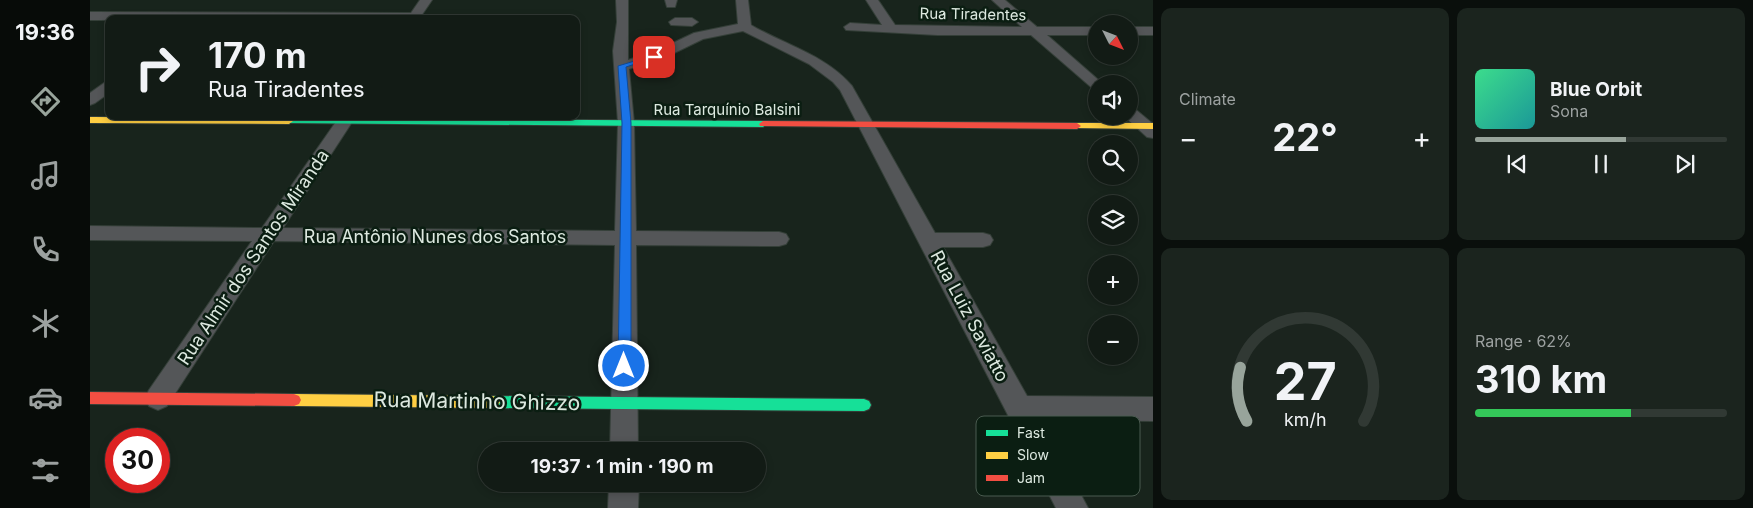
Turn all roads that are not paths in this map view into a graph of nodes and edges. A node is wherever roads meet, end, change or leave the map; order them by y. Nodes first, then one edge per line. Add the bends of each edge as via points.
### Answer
1 (426, 0) edge
2 (622, 0) edge
3 (742, 0) edge
4 (872, 0) edge
5 (998, 0) edge
6 (217, 5) dead end
7 (203, 15) edge
8 (416, 15) edge
9 (90, 16) edge
10 (105, 16) edge
11 (675, 22) dead end
12 (745, 26) junction
13 (850, 27) dead end
14 (891, 29) junction
15 (1034, 31) junction
16 (1088, 31) edge
17 (1138, 31) edge
18 (1153, 31) edge
19 (700, 36) junction
20 (622, 66) junction
21 (1088, 77) edge
22 (105, 89) edge
23 (90, 100) edge
24 (1138, 119) edge
25 (90, 120) edge
26 (105, 120) edge
27 (345, 120) edge
28 (416, 120) edge
29 (626, 123) junction
30 (867, 125) junction
31 (1150, 128) edge
32 (90, 233) edge
33 (268, 234) junction
34 (624, 237) junction
35 (779, 239) dead end
36 (928, 240) junction
37 (983, 240) dead end
38 (90, 398) edge
39 (158, 398) junction
40 (624, 403) junction
41 (864, 405) dead end
42 (1019, 408) junction
43 (1153, 409) edge
44 (1023, 416) edge
45 (624, 442) edge
46 (624, 492) edge
47 (1067, 496) edge
48 (624, 508) edge
49 (1073, 508) edge

1 - 8 street
2 - 20 street
3 - 12 street
4 - 14 street
5 - 15 street
6 - 7 street
9 - 10 street
11 - 19 street via 692,21
12 - 19 street
12 - 30 street, Rua Luiz Saviatto via 838,78 848,89
13 - 14 street, Rua Tiradentes
14 - 15 street, Rua Tiradentes
15 - 16 street, Rua Tiradentes
15 - 21 street
17 - 18 street
19 - 20 street via 662,54
20 - 29 street
22 - 23 street
24 - 31 street
25 - 26 street, Rua Tarquínio Balsini
27 - 33 street, Rua Almir dos Santos Miranda
28 - 29 street, Rua Tarquínio Balsini
29 - 30 street, Rua Tarquínio Balsini
29 - 34 street
30 - 31 street, Rua Tarquínio Balsini
30 - 36 street, Rua Luiz Saviatto
32 - 33 street, Rua Antônio Nunes dos Santos
33 - 34 street, Rua Antônio Nunes dos Santos
33 - 39 street, Rua Almir dos Santos Miranda
34 - 35 street, Rua Antônio Nunes dos Santos
34 - 40 street
36 - 37 street
36 - 42 street, Rua Luiz Saviatto
38 - 39 street, Rua Martinho Ghizzo
39 - 40 street, Rua Martinho Ghizzo
40 - 41 street, Rua Martinho Ghizzo
40 - 45 street
42 - 43 street
42 - 44 street, Rua Luiz Saviatto
46 - 48 street
47 - 49 street, Rua Luiz Saviatto

